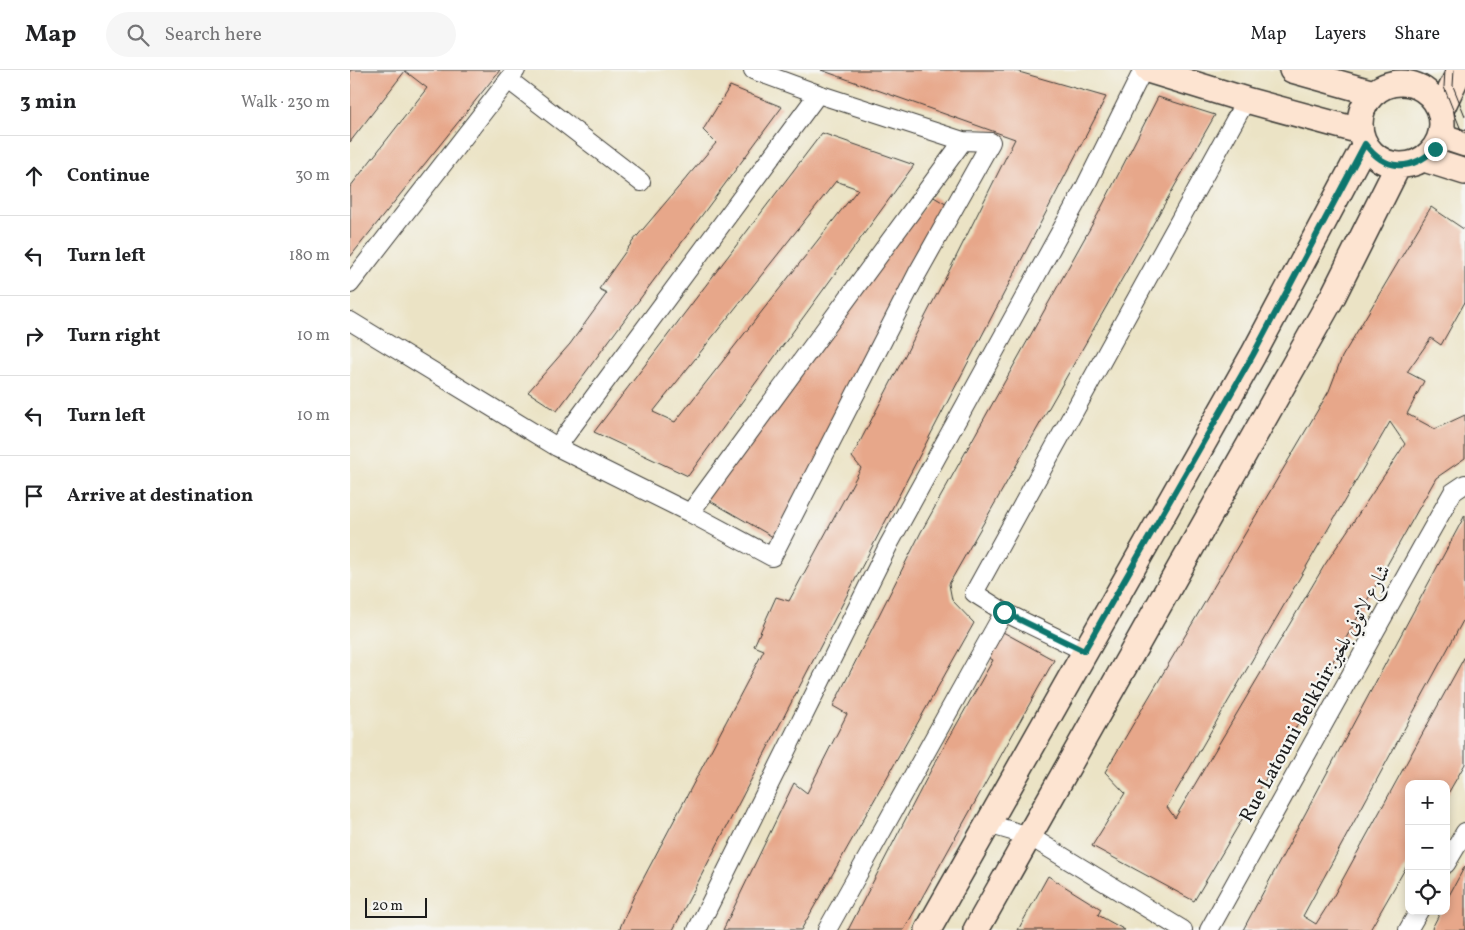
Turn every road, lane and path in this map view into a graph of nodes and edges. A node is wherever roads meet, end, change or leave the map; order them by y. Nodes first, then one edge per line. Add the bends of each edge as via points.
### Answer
1 (753, 70) edge
2 (1144, 70) edge
3 (1148, 70) edge
4 (1292, 70) edge
5 (1460, 70) edge
6 (513, 75) edge
7 (1403, 76) edge
8 (1374, 93) junction
9 (818, 94) junction
10 (1246, 100) junction
11 (1441, 110) junction
12 (1441, 136) junction
13 (1362, 137) junction
14 (963, 141) junction
15 (1465, 144) edge
16 (1424, 159) junction
17 (1398, 166) junction
18 (1465, 172) edge
19 (641, 182) dead end
20 (350, 284) edge
21 (350, 321) edge
22 (558, 447) junction
23 (1465, 484) edge
24 (690, 512) junction
25 (1004, 612) junction
26 (1084, 651) junction
27 (988, 824) junction
28 (1465, 832) edge
29 (1029, 836) junction
30 (1450, 857) edge
31 (1417, 915) edge
32 (696, 930) edge
33 (827, 930) edge
34 (928, 930) edge
35 (976, 930) edge
36 (1183, 930) edge
37 (1209, 930) edge
38 (1408, 930) edge

1 - 9 street
2 - 32 street via 1086,185 889,544
3 - 10 main road
4 - 8 main road
5 - 11 main road
6 - 19 street
6 - 20 street
7 - 8 main road
7 - 11 main road via 1424,89
8 - 13 main road via 1363,110
9 - 14 street
9 - 22 street
10 - 13 main road
10 - 25 street via 974,593
11 - 12 main road
12 - 15 main road
12 - 16 main road via 1435,149
13 - 17 main road via 1379,159
13 - 26 main road via 1253,355
14 - 24 street
14 - 24 street via 991,142 917,274 772,557
16 - 17 main road
16 - 18 main road
17 - 29 main road via 1333,296
21 - 22 street
22 - 24 street
23 - 37 street, Rue Latouni Belkhir;شارع لاتوني بلخير via 1454,492 1427,538
25 - 26 street
25 - 33 street
26 - 27 main road
27 - 29 street
27 - 34 main road
28 - 30 street
29 - 35 main road
29 - 36 street
31 - 38 street

